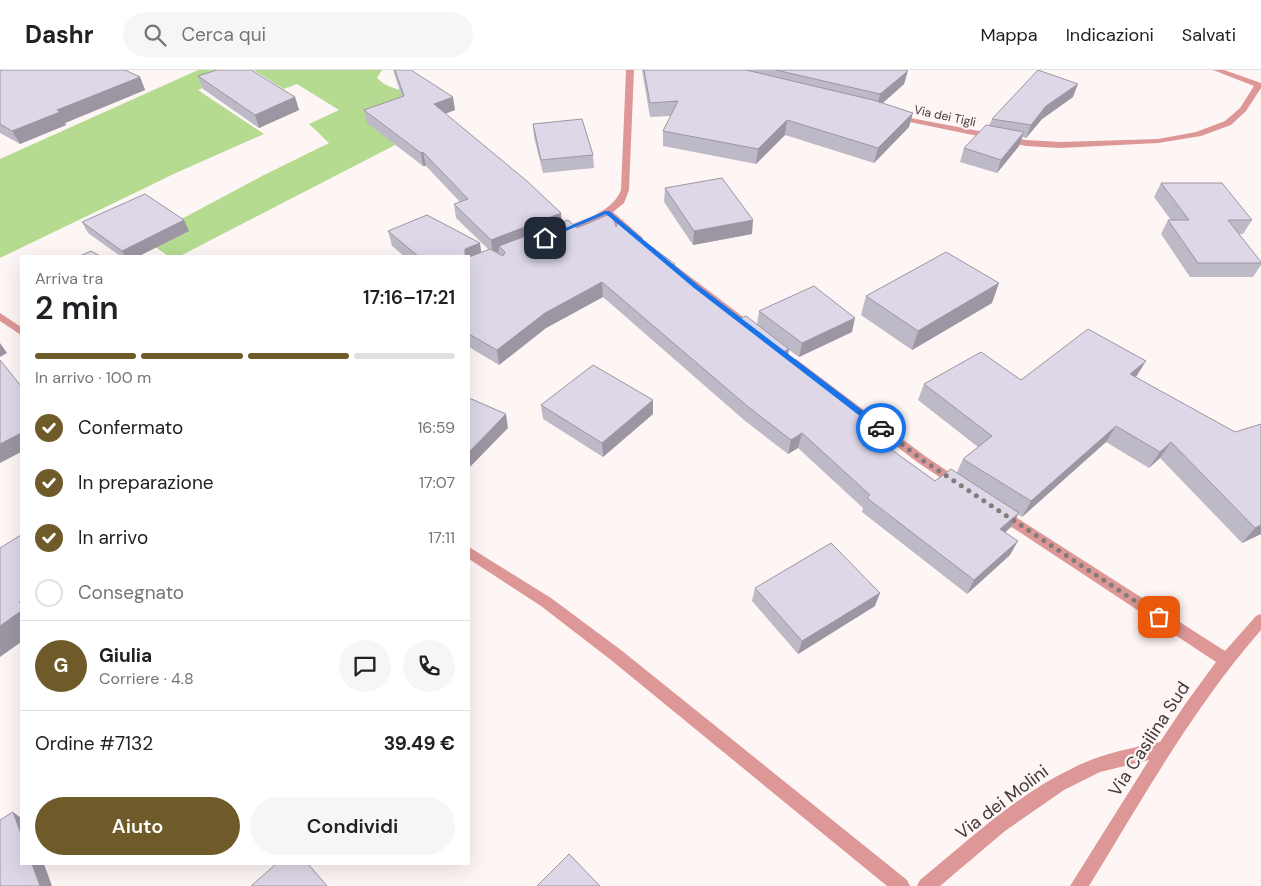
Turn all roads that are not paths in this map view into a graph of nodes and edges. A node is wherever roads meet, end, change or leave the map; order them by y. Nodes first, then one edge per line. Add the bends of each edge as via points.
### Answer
1 (630, 70) edge
2 (1217, 70) edge
3 (1260, 85) edge
4 (888, 116) edge
5 (607, 212) junction
6 (554, 235) edge
7 (0, 316) edge
8 (20, 331) edge
9 (758, 334) edge
10 (789, 357) edge
11 (969, 491) edge
12 (994, 508) edge
13 (470, 553) edge
14 (1261, 620) edge
15 (1226, 660) junction
16 (1166, 749) junction
17 (901, 886) edge
18 (926, 886) edge
19 (1079, 886) edge

1 - 5 street via 625,190 621,201
2 - 3 street
3 - 4 street, Via dei Tigli via 1228,123 1198,134 1158,141 1060,145 1026,143
5 - 6 street
5 - 9 street
7 - 8 street
10 - 11 street via 921,459
12 - 15 street
13 - 17 street via 546,602 616,655
14 - 15 street, Via Casilina Sud
15 - 16 street, Via Casilina Sud
16 - 18 street, Via dei Molini via 1117,759 1063,781 1028,804
16 - 19 street, Via Casilina Sud

